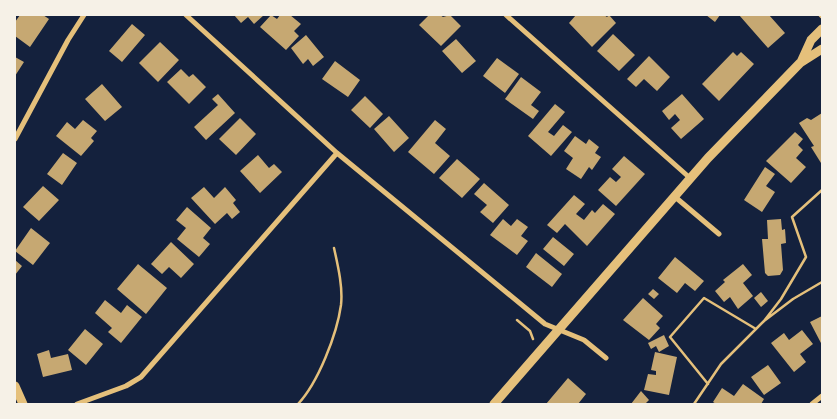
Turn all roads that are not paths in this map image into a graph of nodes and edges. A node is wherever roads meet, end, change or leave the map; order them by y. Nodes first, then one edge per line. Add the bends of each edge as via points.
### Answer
1 (84, 15) edge
2 (186, 15) edge
3 (506, 15) edge
4 (822, 29) edge
5 (820, 51) edge
6 (800, 62) junction
7 (15, 139) edge
8 (337, 153) junction
9 (690, 178) junction
10 (674, 195) junction
11 (719, 234) dead end
12 (560, 330) junction
13 (606, 358) dead end
14 (15, 386) edge
15 (822, 396) edge
16 (22, 404) edge
17 (77, 404) edge
18 (494, 404) edge
19 (812, 404) edge

1 - 7 street
2 - 8 street
3 - 9 street
4 - 6 street via 811,40
5 - 6 street
6 - 9 street
8 - 12 street via 545,324
8 - 17 street via 141,377
9 - 10 street
10 - 11 street
10 - 12 street
12 - 13 street via 584,340
12 - 18 street
14 - 16 street
15 - 19 street

